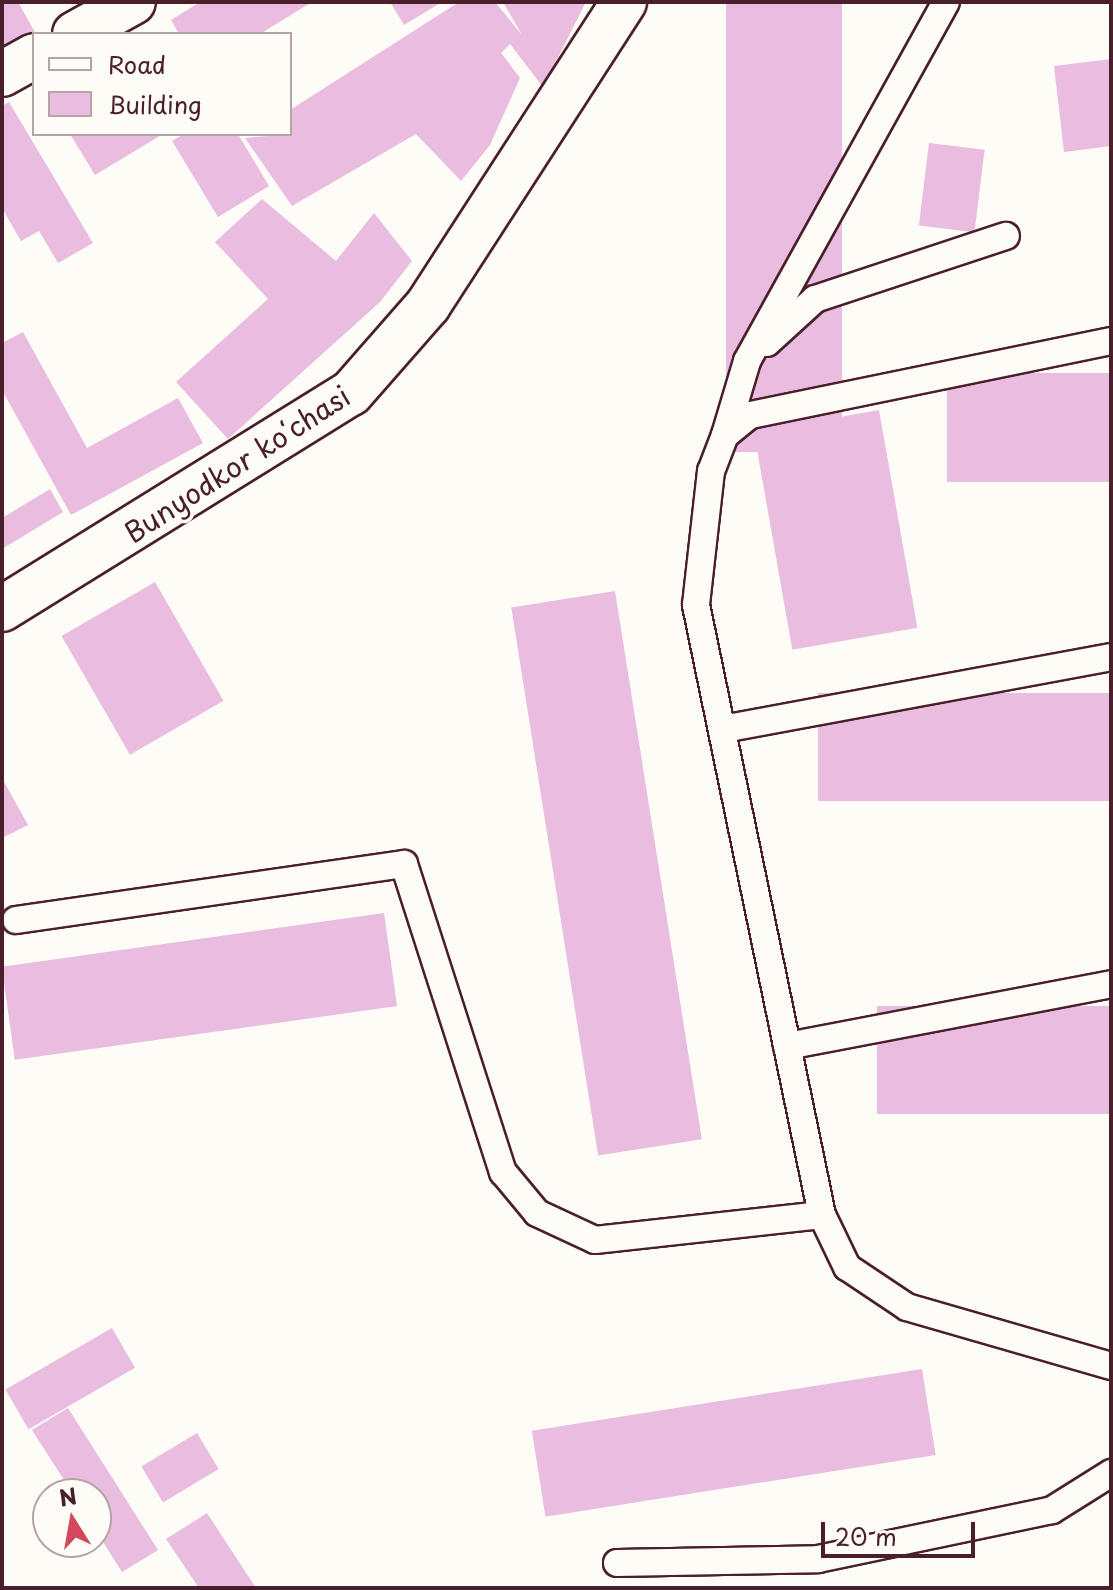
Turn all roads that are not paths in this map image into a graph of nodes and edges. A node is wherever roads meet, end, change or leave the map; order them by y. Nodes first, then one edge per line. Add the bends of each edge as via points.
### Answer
1 (133, 2) edge
2 (624, 2) edge
3 (946, 2) edge
4 (79, 32) edge
5 (32, 57) edge
6 (2, 74) edge
7 (1006, 236) dead end
8 (1111, 341) edge
9 (747, 361) junction
10 (725, 435) junction
11 (2, 609) edge
12 (1111, 657) edge
13 (723, 729) junction
14 (16, 920) dead end
15 (1111, 984) edge
16 (787, 1046) junction
17 (822, 1215) junction
18 (1111, 1366) edge
19 (1111, 1473) edge
20 (617, 1563) dead end

1 - 4 street
2 - 11 street, Bunyodkor koʻchasi via 428,305 351,393
3 - 9 lane
5 - 6 street
7 - 9 lane via 815,299
8 - 10 lane via 763,412
9 - 10 lane
10 - 13 lane via 699,531 696,605
12 - 13 lane
13 - 16 lane
14 - 17 lane via 404,864 503,1172 537,1213 595,1240
15 - 16 lane
16 - 17 lane
17 - 18 lane via 847,1267 874,1291
19 - 20 lane via 1052,1510 818,1559

